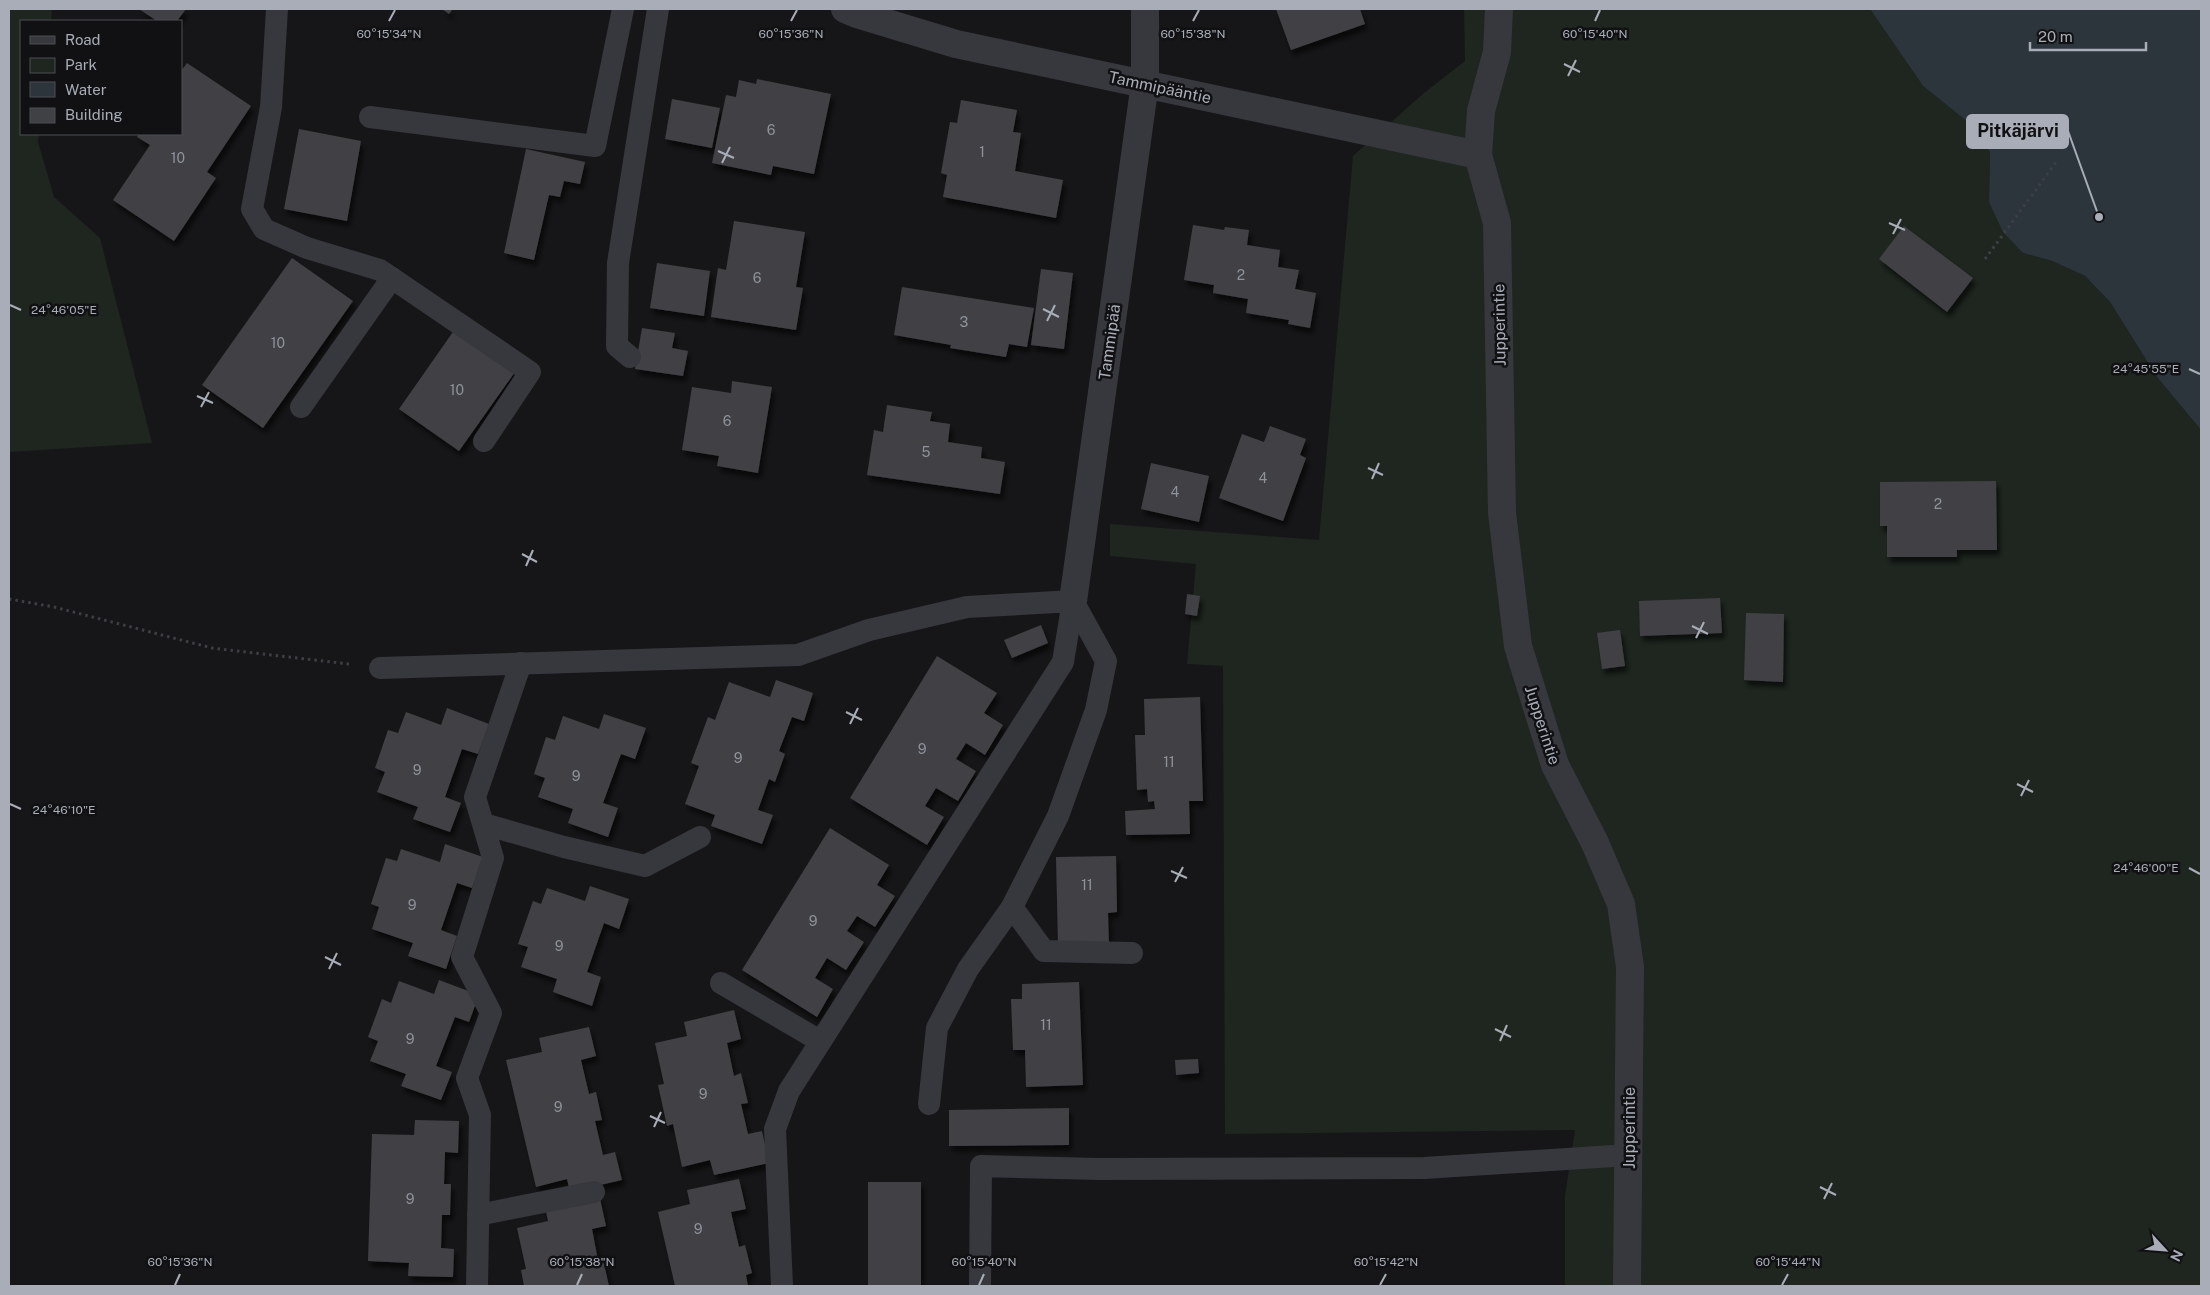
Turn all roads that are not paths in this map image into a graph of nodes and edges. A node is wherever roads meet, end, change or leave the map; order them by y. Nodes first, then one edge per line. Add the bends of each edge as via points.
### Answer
1 (277, 9) edge
2 (623, 9) edge
3 (658, 9) edge
4 (845, 9) edge
5 (1145, 9) edge
6 (1499, 9) edge
7 (1145, 83) junction
8 (370, 117) dead end
9 (1478, 155) junction
10 (392, 278) junction
11 (630, 357) dead end
12 (301, 407) dead end
13 (484, 441) dead end
14 (1072, 601) junction
15 (521, 663) junction
16 (380, 668) road end
17 (484, 824) junction
18 (700, 836) dead end
19 (1012, 907) junction
20 (1132, 953) dead end
21 (721, 983) dead end
22 (820, 1041) junction
23 (929, 1104) dead end
24 (1629, 1155) junction
25 (594, 1192) dead end
26 (478, 1215) junction
27 (477, 1286) edge
28 (782, 1286) edge
29 (980, 1286) edge
30 (1627, 1286) edge

1 - 10 lane via 271,107 252,209 264,229 307,248 380,270
2 - 8 lane via 595,146
3 - 11 lane via 618,263 618,346
4 - 7 street, Tammipääntie via 956,44
5 - 7 street, Tammipää
6 - 9 street, Jupperintie via 1497,52 1481,111
7 - 9 street, Tammipääntie
7 - 14 street, Tammipää
9 - 24 street, Jupperintie via 1497,223 1502,513 1518,646 1555,765 1595,843 1620,904 1630,967
10 - 12 lane
10 - 13 lane via 530,372
14 - 15 lane via 968,608 869,630 798,655
14 - 19 lane via 1106,661 1096,710 1058,816
14 - 22 lane via 1063,662
15 - 16 lane
15 - 17 lane via 475,796
17 - 18 lane via 645,866
17 - 26 lane via 493,858 462,957 490,1013 467,1078 480,1115
19 - 20 lane via 1044,952
19 - 23 lane via 968,968 937,1028
21 - 22 lane
22 - 28 lane via 789,1091 775,1129
24 - 29 lane via 1424,1168 1100,1170 981,1166
24 - 30 street, Jupperintie
25 - 26 lane
26 - 27 lane

